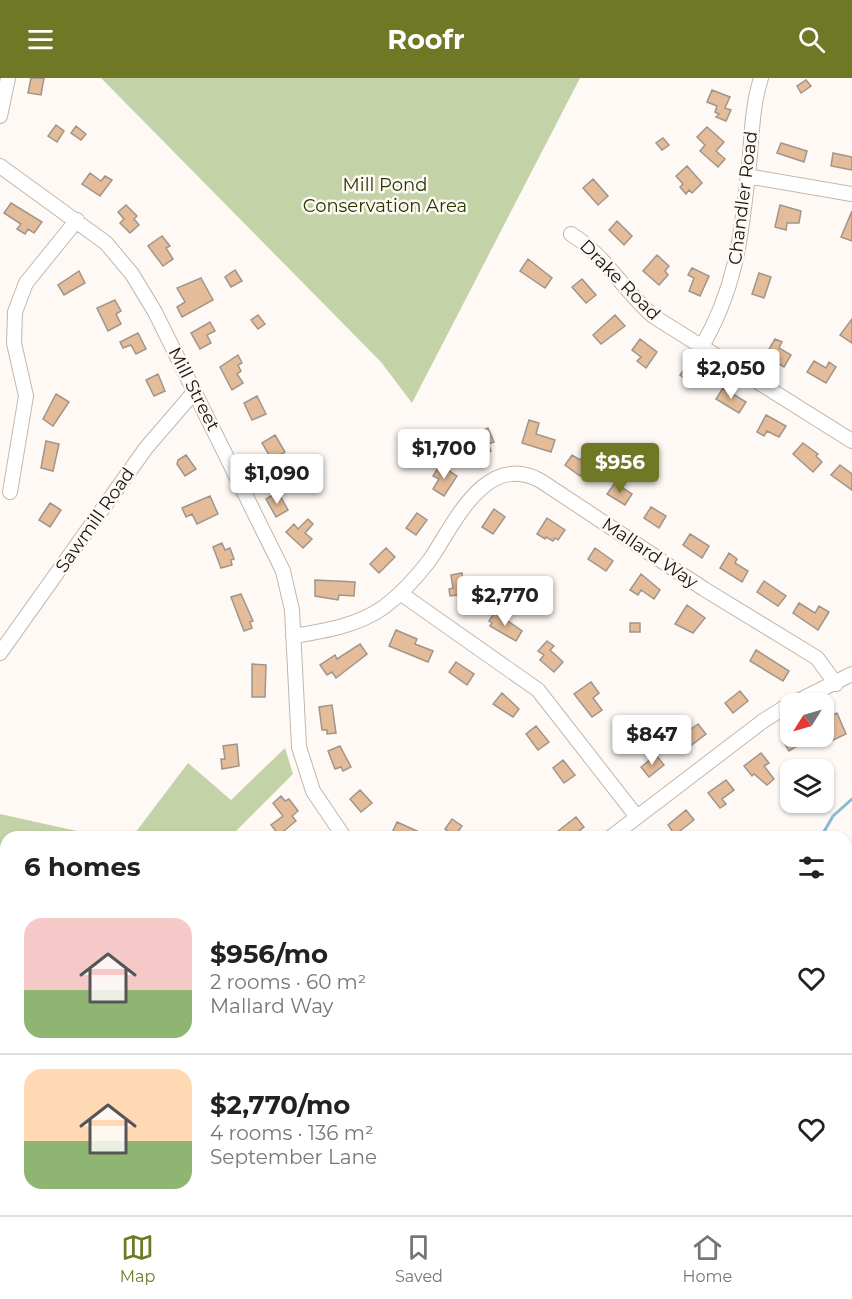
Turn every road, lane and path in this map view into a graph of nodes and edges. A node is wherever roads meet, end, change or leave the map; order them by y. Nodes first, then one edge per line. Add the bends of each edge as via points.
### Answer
1 (8, 78) edge
2 (761, 78) edge
3 (0, 116) edge
4 (0, 166) edge
5 (747, 176) junction
6 (852, 194) edge
7 (77, 220) junction
8 (571, 234) dead end
9 (701, 348) junction
10 (195, 391) junction
11 (852, 441) edge
12 (10, 492) dead end
13 (400, 593) junction
14 (293, 636) junction
15 (0, 652) edge
16 (852, 675) edge
17 (836, 684) junction
18 (816, 693) edge
19 (780, 711) edge
20 (637, 818) junction
21 (340, 831) edge
22 (619, 831) edge

1 - 3 street
2 - 5 street, Chandler Road
4 - 7 street, Mill Street
5 - 6 street
5 - 9 street, Chandler Road via 736,265 722,308
7 - 10 street, Mill Street via 106,243 132,274
7 - 12 street via 26,284 15,312 14,343 26,396
8 - 9 street, Drake Road via 594,249 643,308
9 - 11 street, Drake Road
10 - 14 street, Mill Street via 278,556 287,585
10 - 15 street, Sawmill Road via 146,448
13 - 14 street, Mallard Way via 374,613 347,626
13 - 17 street, Mallard Way via 480,488 502,475 527,476 817,658
13 - 20 street via 538,690
14 - 21 street, Mill Street via 302,760 318,801
16 - 17 street
17 - 18 street
19 - 20 street
20 - 22 street

